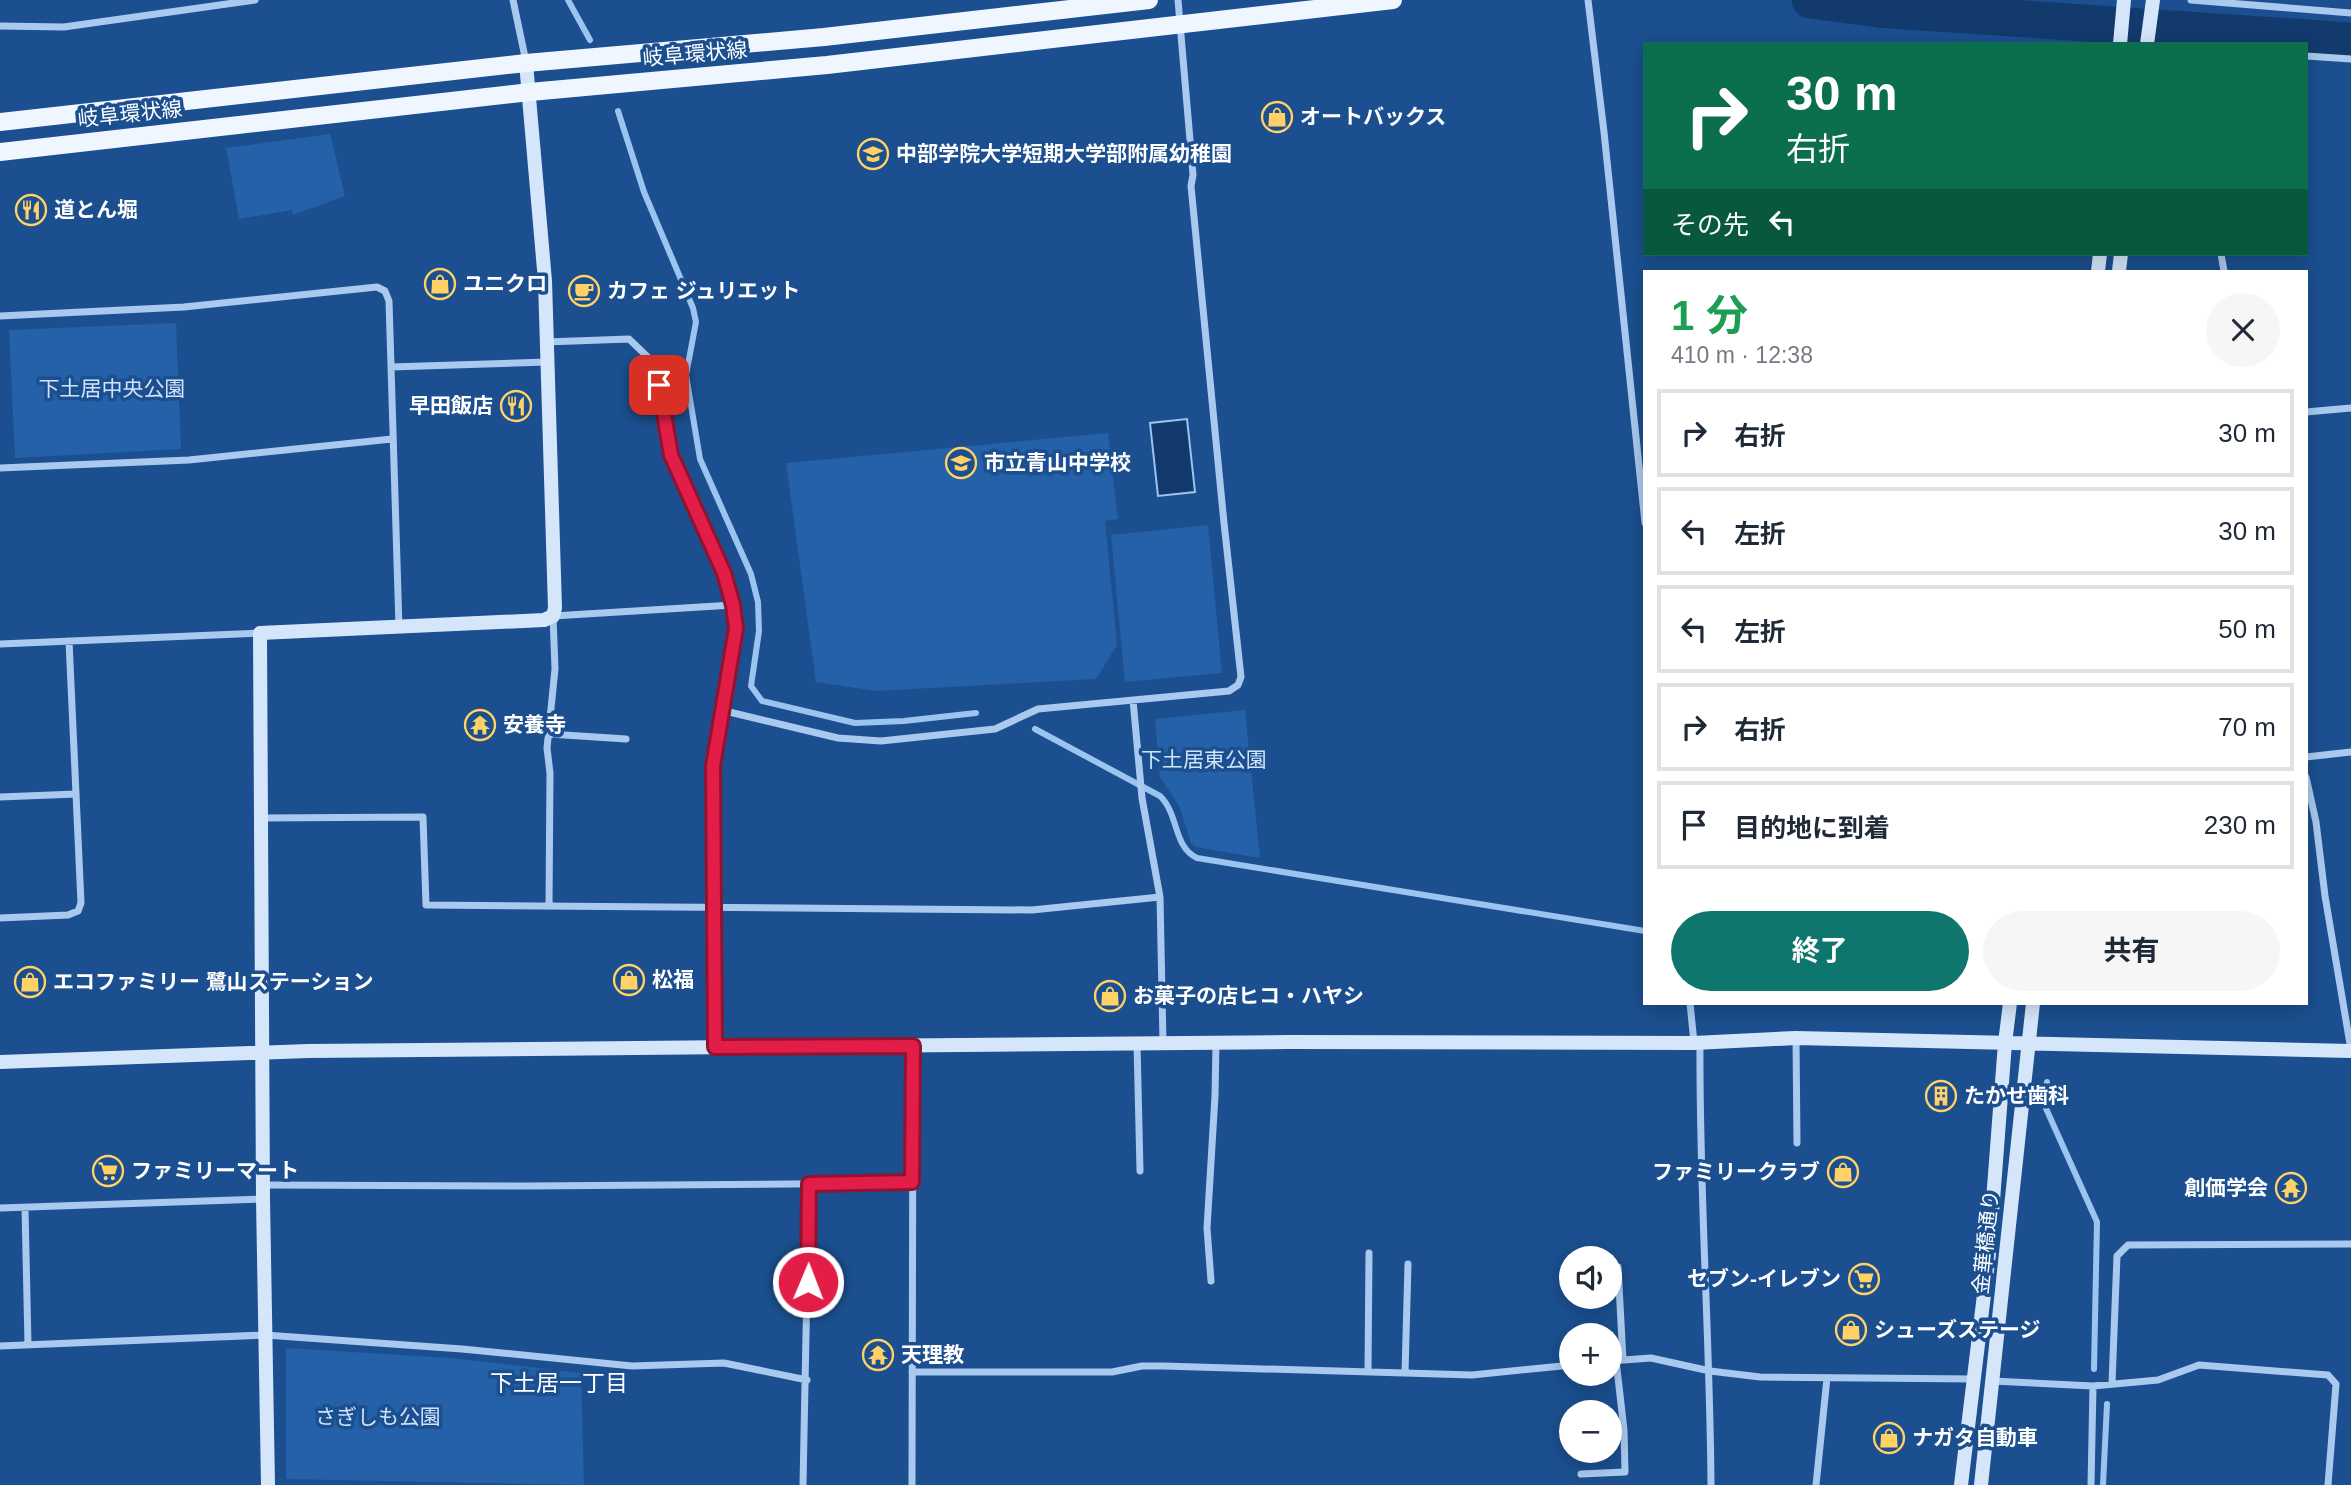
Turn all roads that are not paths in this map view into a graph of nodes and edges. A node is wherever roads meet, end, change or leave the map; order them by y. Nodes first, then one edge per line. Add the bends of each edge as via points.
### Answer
1 (255, 0) edge
2 (513, 0) edge
3 (1149, 0) edge
4 (1178, 0) edge
5 (1393, 0) edge
6 (1588, 0) edge
7 (2124, 0) edge
8 (2191, 0) edge
9 (2153, 2) edge
10 (2351, 13) edge
11 (1180, 25) junction
12 (0, 26) edge
13 (2120, 42) edge
14 (2147, 42) edge
15 (2308, 56) edge
16 (2351, 59) edge
17 (526, 63) junction
18 (530, 92) junction
19 (0, 122) edge
20 (0, 152) edge
21 (0, 316) edge
22 (546, 342) junction
23 (547, 362) junction
24 (391, 367) junction
25 (2351, 408) edge
26 (2308, 412) edge
27 (392, 439) junction
28 (0, 468) edge
29 (1643, 504) edge
30 (733, 605) junction
31 (553, 617) junction
32 (399, 627) junction
33 (260, 633) junction
34 (69, 641) junction
35 (0, 645) edge
36 (1133, 700) junction
37 (722, 710) junction
38 (549, 734) junction
39 (626, 739) dead end
40 (2351, 752) edge
41 (2308, 757) edge
42 (2308, 786) edge
43 (76, 794) junction
44 (0, 797) edge
45 (261, 818) junction
46 (1160, 897) junction
47 (549, 906) junction
48 (714, 908) junction
49 (0, 918) edge
50 (1690, 1005) edge
51 (2010, 1005) edge
52 (2033, 1005) edge
53 (1796, 1038) junction
54 (1216, 1043) junction
55 (1697, 1043) junction
56 (2005, 1043) junction
57 (1137, 1044) junction
58 (1163, 1044) junction
59 (2028, 1044) junction
60 (913, 1046) junction
61 (715, 1047) junction
62 (2351, 1050) edge
63 (264, 1054) junction
64 (0, 1062) edge
65 (1797, 1143) dead end
66 (1140, 1171) dead end
67 (912, 1182) junction
68 (809, 1184) junction
69 (263, 1192) junction
70 (0, 1208) edge
71 (24, 1208) junction
72 (2351, 1244) edge
73 (1369, 1253) dead end
74 (1408, 1264) dead end
75 (1211, 1281) dead end
76 (265, 1335) junction
77 (28, 1345) junction
78 (0, 1346) edge
79 (1622, 1360) edge
80 (1559, 1366) edge
81 (1710, 1371) junction
82 (912, 1372) junction
83 (1368, 1372) junction
84 (1405, 1373) junction
85 (1827, 1378) junction
86 (1974, 1379) junction
87 (807, 1380) junction
88 (1992, 1381) junction
89 (2112, 1383) junction
90 (1619, 1386) edge
91 (2093, 1386) junction
92 (1581, 1474) dead end
93 (268, 1485) edge
94 (803, 1485) edge
95 (912, 1485) edge
96 (1711, 1485) edge
97 (1816, 1485) edge
98 (1961, 1485) edge
99 (1981, 1485) edge
100 (2091, 1485) edge
101 (2328, 1485) edge

1 - 12 street via 64,27
2 - 17 street
3 - 17 main road, 岐阜環状線 via 824,37
4 - 11 street
5 - 11 main road, 岐阜環状線
6 - 29 street
7 - 13 street
8 - 10 street
9 - 14 street
11 - 18 main road, 岐阜環状線 via 841,64
11 - 36 street via 1191,186 1241,677 1229,691
15 - 16 street
17 - 18 street
17 - 19 main road, 岐阜環状線
18 - 20 main road, 岐阜環状線
18 - 22 street
21 - 24 street via 184,307 377,288 385,291 389,301
22 - 23 street
22 - 30 street via 629,339 655,364 671,455 715,552
23 - 24 street
23 - 31 street
24 - 27 street
25 - 26 street
27 - 28 street via 189,460
27 - 32 street
30 - 31 street
30 - 37 street via 736,628
31 - 32 street
31 - 38 street via 555,669
32 - 33 street
33 - 34 street
33 - 45 street
34 - 35 street
34 - 43 street
36 - 37 street via 1038,709 995,729 881,741 838,738
36 - 46 street via 1142,798
37 - 48 street via 713,766
38 - 39 street
38 - 47 street
40 - 41 street
42 - 62 street
43 - 44 street
43 - 49 street via 78,911
45 - 47 street via 423,817 426,905
45 - 63 street
46 - 48 street via 1032,910
46 - 58 street
47 - 48 street
48 - 61 street
50 - 55 street
51 - 56 street, 金華橋通り
52 - 59 street, 金華橋通り
53 - 55 street
53 - 56 street
53 - 65 street
54 - 55 street
54 - 58 street
54 - 75 street via 1207,1228
55 - 81 street
56 - 59 street
56 - 86 street, 金華橋通り
57 - 58 street
57 - 60 street
57 - 66 street
59 - 62 street
59 - 88 street, 金華橋通り
60 - 61 street
60 - 67 street
61 - 63 street
63 - 64 street
63 - 69 street
67 - 68 street
67 - 82 street
68 - 69 street
68 - 87 street
69 - 71 street
69 - 76 street
70 - 71 street
71 - 77 street
72 - 89 street via 2128,1245 2117,1256
73 - 83 street
74 - 84 street
76 - 77 street
76 - 87 street via 632,1366 724,1363
76 - 93 street
77 - 78 street
79 - 81 street via 1651,1358
80 - 84 street via 1472,1375
81 - 85 street
81 - 96 street
82 - 83 street via 1112,1372 1164,1366
82 - 95 street
83 - 84 street
85 - 86 street
85 - 97 street
86 - 98 street, 金華橋通り
87 - 94 street
88 - 91 street
88 - 99 street, 金華橋通り
89 - 91 street
89 - 101 street via 2158,1380 2199,1365 2328,1375 2336,1384
90 - 92 street via 1625,1472
91 - 100 street

